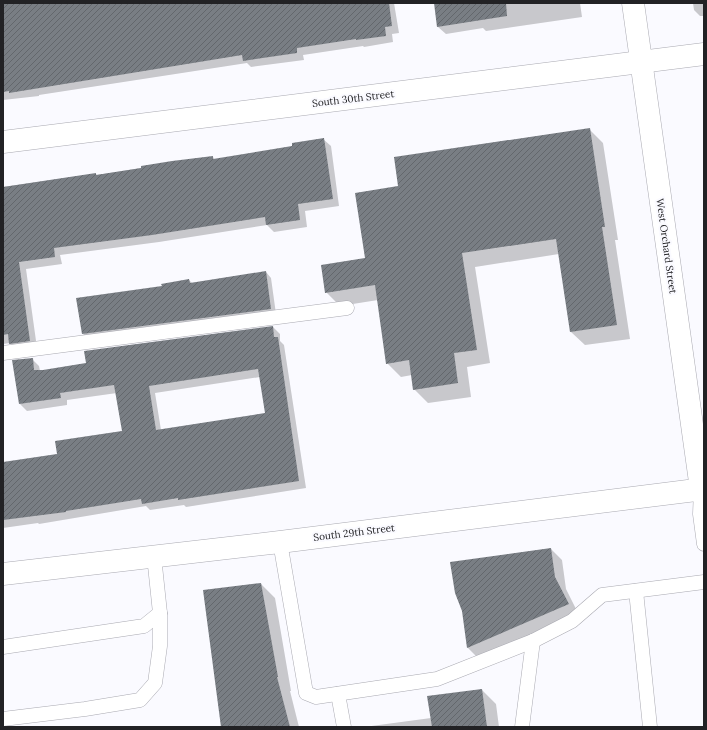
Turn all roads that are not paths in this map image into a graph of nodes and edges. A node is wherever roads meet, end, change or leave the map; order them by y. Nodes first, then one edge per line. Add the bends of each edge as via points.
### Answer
1 (633, 3) edge
2 (704, 54) edge
3 (641, 62) junction
4 (3, 142) edge
5 (346, 308) dead end
6 (3, 353) edge
7 (703, 489) edge
8 (280, 542) junction
9 (704, 544) edge
10 (154, 556) junction
11 (3, 574) edge
12 (704, 582) edge
13 (636, 591) junction
14 (160, 612) junction
15 (533, 641) junction
16 (3, 647) edge
17 (338, 694) junction
18 (3, 719) edge
19 (344, 727) edge
20 (522, 727) edge
21 (650, 727) edge

1 - 3 street, West Orchard Street
2 - 3 street, South 30th Street
3 - 4 street, South 30th Street
3 - 7 street, West Orchard Street
5 - 6 lane
7 - 8 street, South 29th Street
7 - 9 lane via 700,514
8 - 10 street, South 29th Street
8 - 17 lane via 306,693 316,697
10 - 11 street, South 29th Street
10 - 14 lane
12 - 13 lane
13 - 15 lane via 602,596 572,621
13 - 21 lane
14 - 16 lane via 144,626
14 - 18 lane via 160,646 155,683 140,700
15 - 17 lane via 436,679
15 - 20 lane
17 - 19 lane

